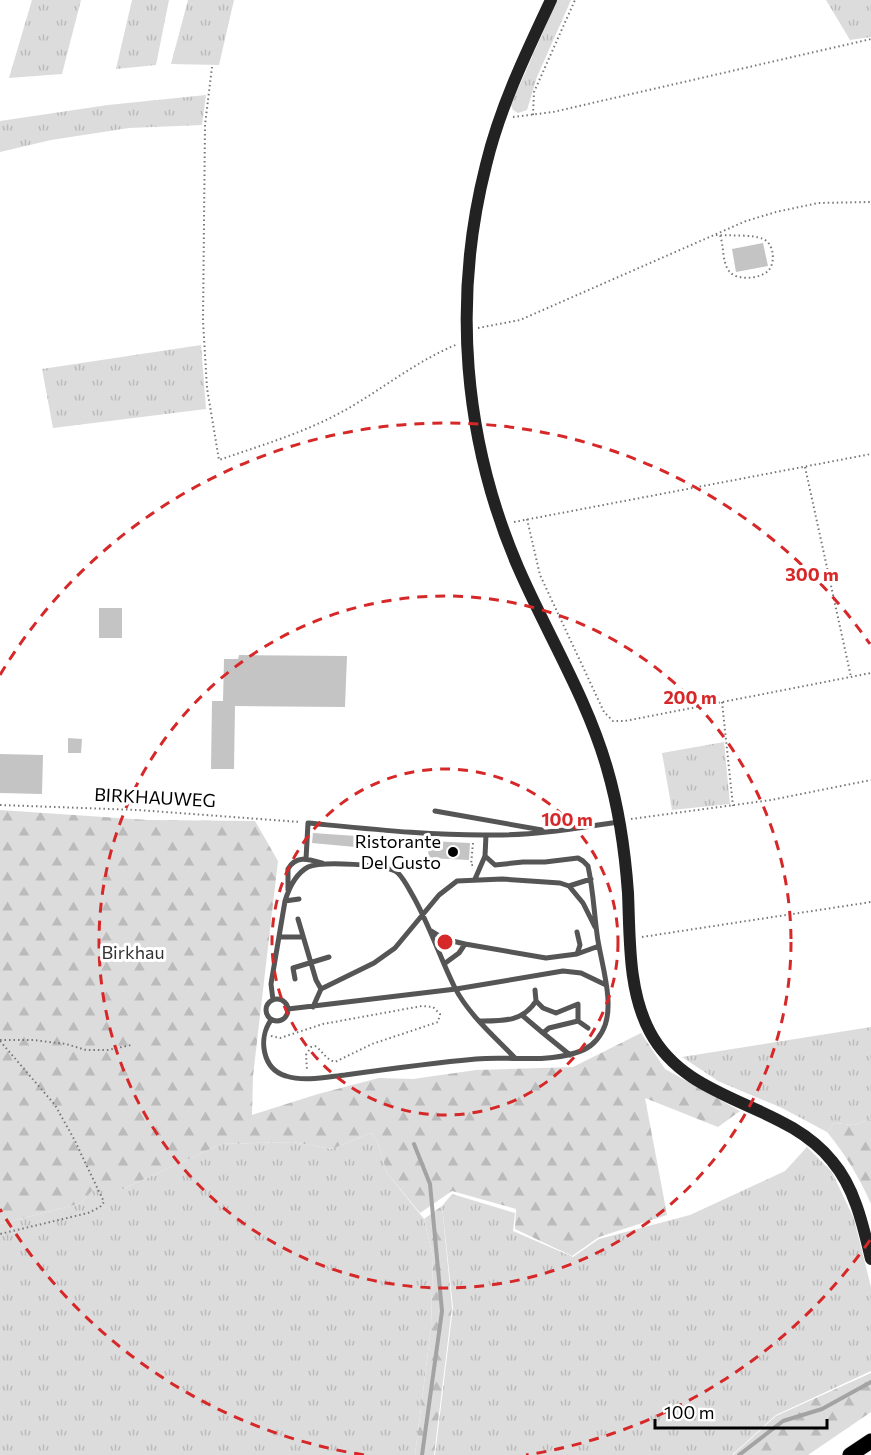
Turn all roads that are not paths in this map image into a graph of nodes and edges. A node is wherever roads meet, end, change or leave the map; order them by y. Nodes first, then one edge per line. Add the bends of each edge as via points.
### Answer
1 (551, 0) edge
2 (435, 811) dead end
3 (620, 821) junction
4 (549, 831) junction
5 (486, 835) junction
6 (485, 856) junction
7 (306, 859) junction
8 (326, 864) junction
9 (350, 865) junction
10 (350, 873) dead end
11 (475, 879) junction
12 (591, 879) junction
13 (569, 886) junction
14 (288, 890) junction
15 (299, 899) dead end
16 (285, 901) junction
17 (423, 915) junction
18 (298, 919) dead end
19 (431, 931) junction
20 (577, 932) dead end
21 (597, 932) junction
22 (279, 937) junction
23 (303, 937) junction
24 (465, 944) junction
25 (599, 946) junction
26 (577, 954) junction
27 (329, 957) dead end
28 (310, 963) junction
29 (444, 964) junction
30 (295, 979) dead end
31 (606, 985) junction
32 (321, 989) junction
33 (456, 989) junction
34 (535, 990) dead end
35 (584, 998) dead end
36 (273, 1000) junction
37 (536, 1001) junction
38 (578, 1004) junction
39 (313, 1006) junction
40 (288, 1010) junction
41 (523, 1016) junction
42 (271, 1020) junction
43 (480, 1021) junction
44 (578, 1021) junction
45 (588, 1028) dead end
46 (543, 1033) junction
47 (570, 1055) junction
48 (515, 1058) junction
49 (871, 1259) edge
50 (871, 1441) edge
51 (850, 1455) edge

1 - 3 street via 500,118 486,162 470,250 468,381 495,506 518,566 594,731
2 - 4 lane
3 - 4 lane
3 - 49 street via 633,970 650,1032 667,1056 691,1078 778,1119 824,1151 857,1206
4 - 5 lane
5 - 6 lane
5 - 7 lane via 308,823
6 - 11 lane
6 - 12 lane via 495,865 578,858 588,866
7 - 8 lane
7 - 14 lane via 290,865 286,875
8 - 9 lane
8 - 14 lane via 307,868
9 - 10 lane
9 - 17 lane via 394,870 408,886
11 - 13 lane
11 - 17 lane via 457,881
12 - 13 lane
12 - 21 lane
13 - 21 lane via 583,903
14 - 16 lane
15 - 16 lane
16 - 22 lane
17 - 19 lane
17 - 32 lane via 395,948
18 - 23 lane
19 - 24 lane
19 - 29 lane
20 - 26 lane
21 - 25 lane
22 - 23 lane
22 - 36 lane via 270,991
23 - 28 lane
24 - 26 lane via 546,958
24 - 29 lane
25 - 26 lane
25 - 31 lane
27 - 28 lane
28 - 30 lane via 292,968
28 - 32 lane
29 - 33 lane
31 - 33 lane via 581,973 563,971
31 - 47 lane via 608,1013 603,1030 588,1048
32 - 39 lane
33 - 39 lane
33 - 43 lane
34 - 37 lane
35 - 38 lane
36 - 40 lane via 282,1000
36 - 42 lane via 266,1009
37 - 38 lane via 556,1013
37 - 41 lane
38 - 44 lane
39 - 40 lane
40 - 42 lane via 283,1020
41 - 43 lane
41 - 46 lane
42 - 48 lane via 265,1032 265,1054 284,1076 310,1078
43 - 48 lane
44 - 45 lane
44 - 46 lane
46 - 47 lane
47 - 48 lane
50 - 51 main road

